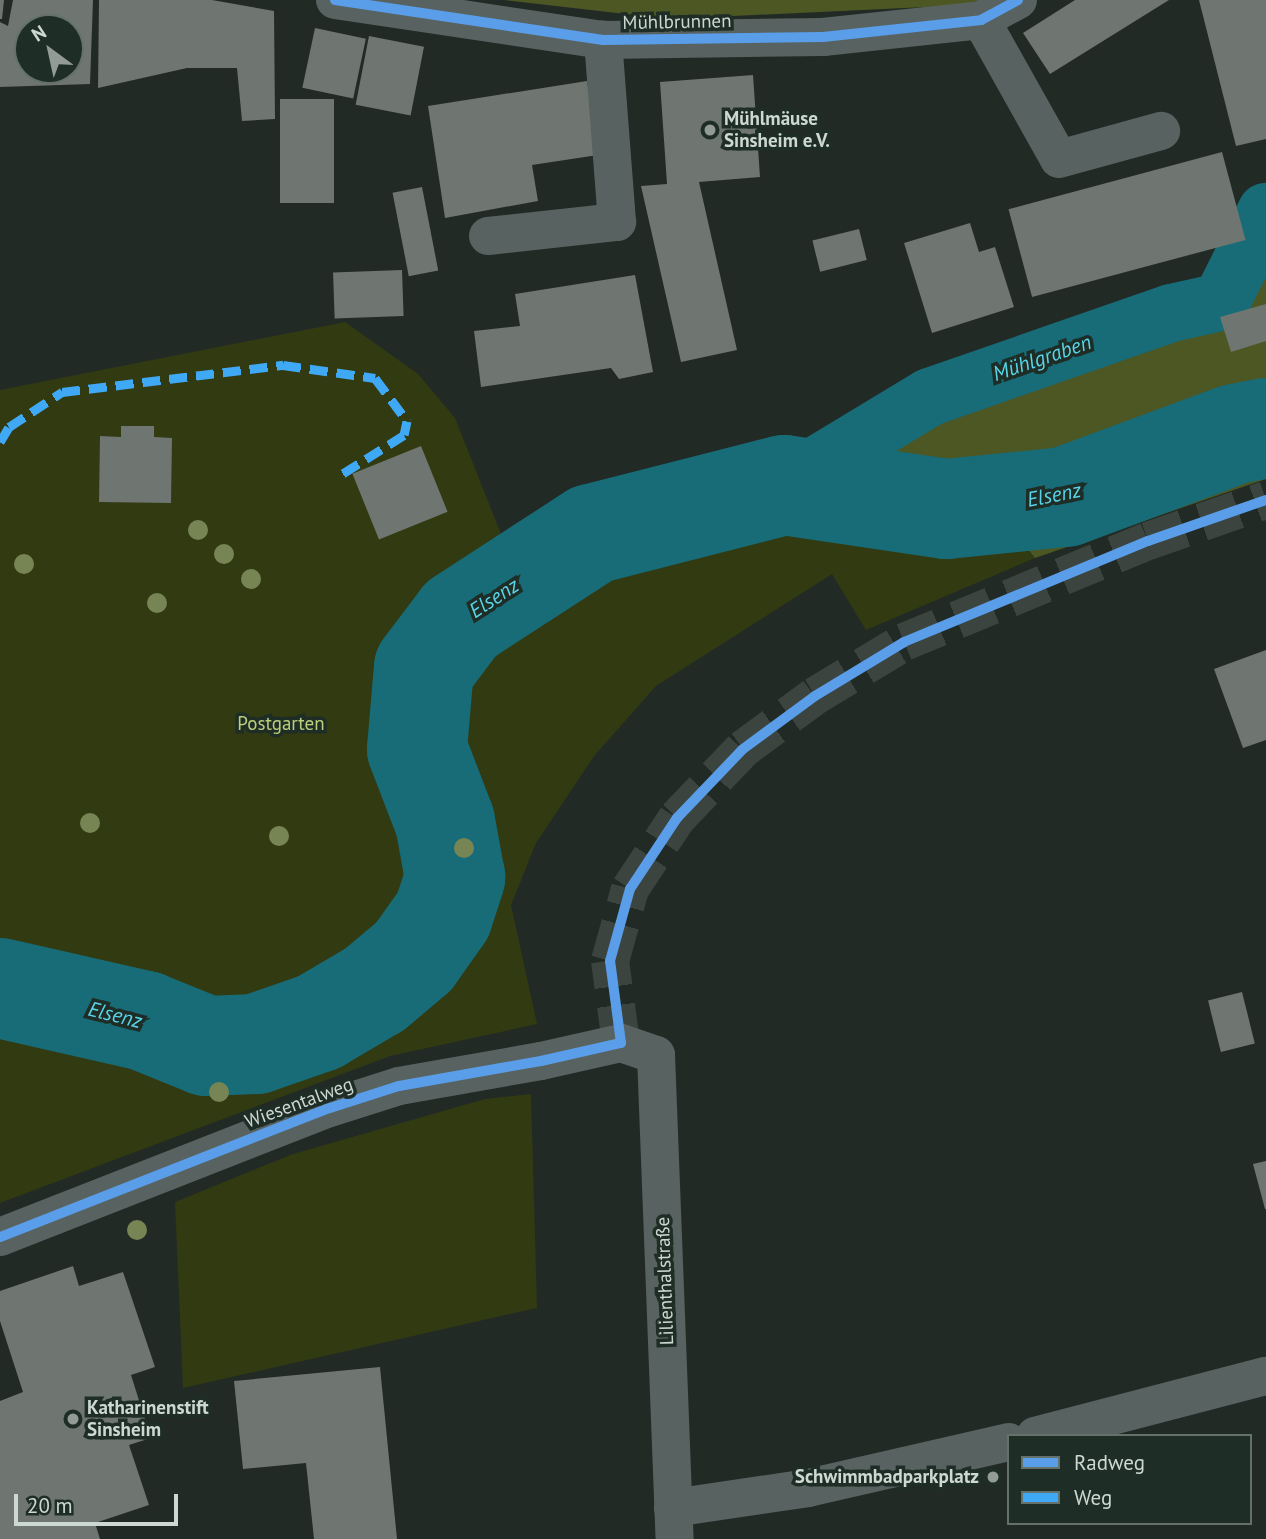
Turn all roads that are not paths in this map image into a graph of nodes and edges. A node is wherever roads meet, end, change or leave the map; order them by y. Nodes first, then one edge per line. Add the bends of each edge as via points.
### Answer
1 (335, 0) edge
2 (1018, 0) edge
3 (981, 20) junction
4 (603, 40) junction
5 (1161, 131) dead end
6 (488, 236) dead end
7 (656, 1055) joint
8 (0, 1237) edge
9 (1266, 1376) edge
10 (1043, 1434) edge
11 (1007, 1442) edge
12 (674, 1523) edge

1 - 4 street, Mühlbrunnen
2 - 3 street, Mühlbrunnen
3 - 4 street, Mühlbrunnen via 823,37
3 - 5 street via 1059,159
4 - 6 street, Mühlbrunnen via 617,222
7 - 8 street, Wiesentalweg via 621,1042 399,1086 330,1108
7 - 12 street, Lilienthalstraße
9 - 10 street
11 - 12 street, Lilienthalstraße

